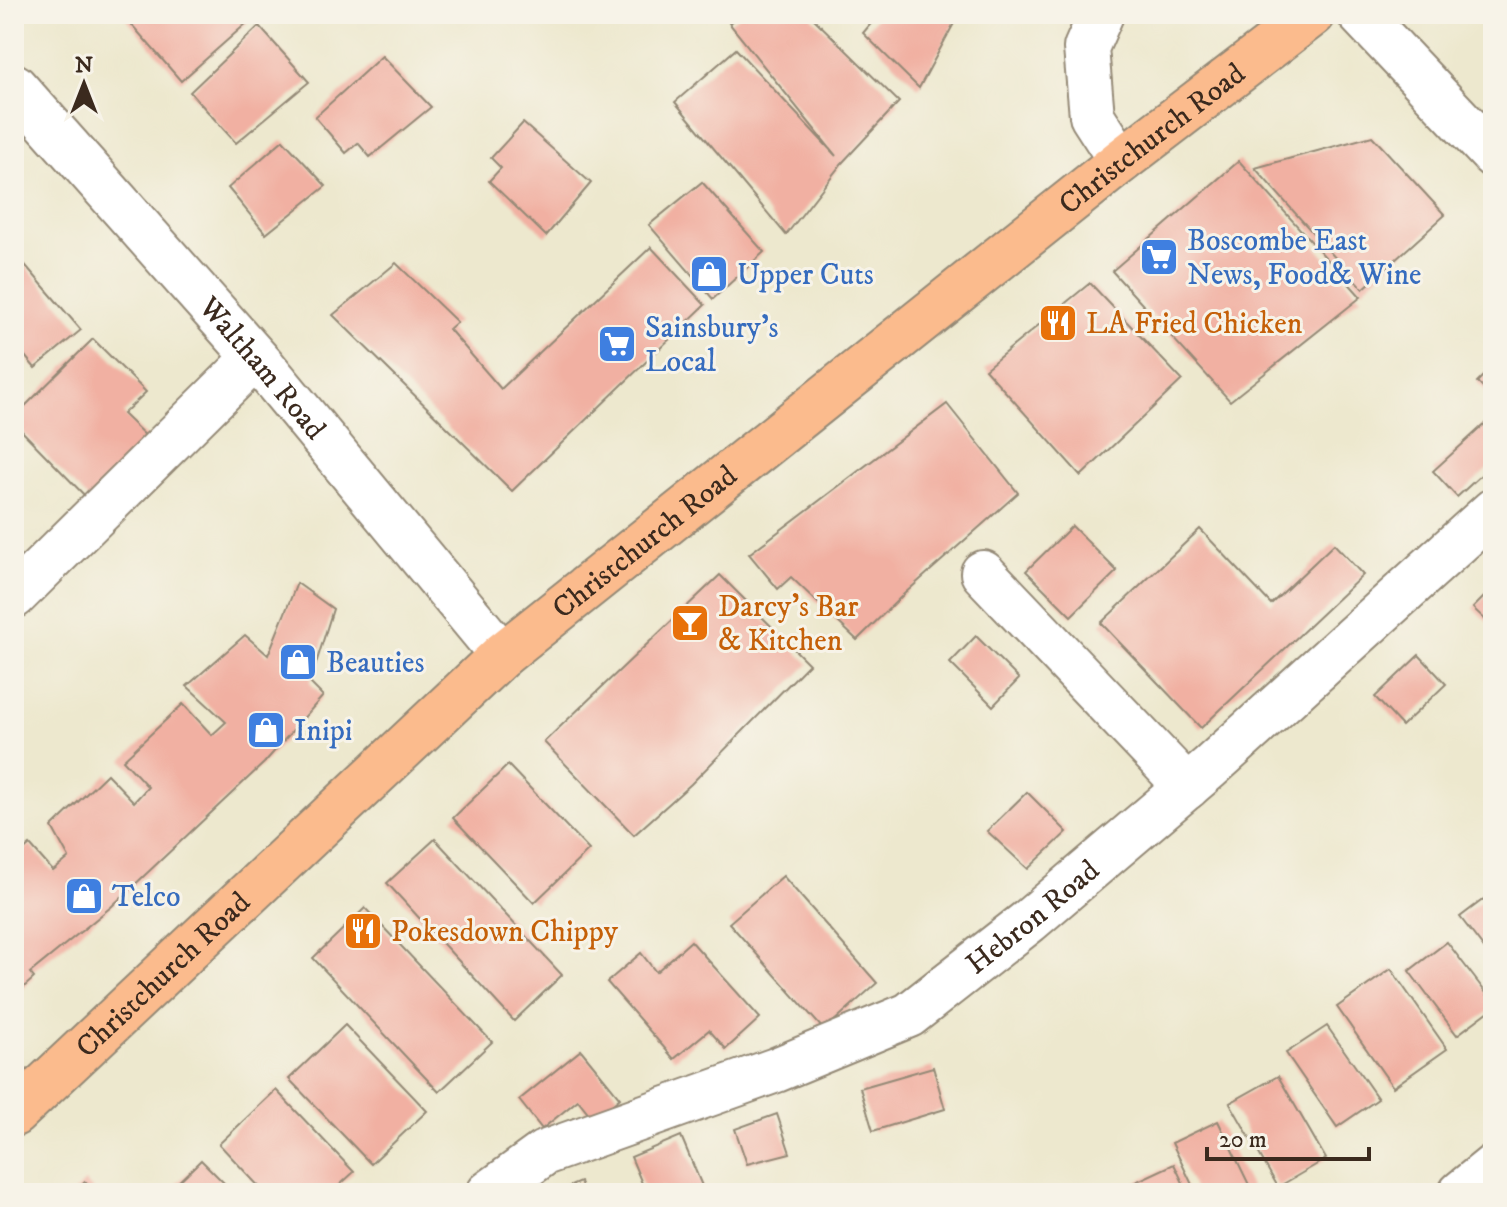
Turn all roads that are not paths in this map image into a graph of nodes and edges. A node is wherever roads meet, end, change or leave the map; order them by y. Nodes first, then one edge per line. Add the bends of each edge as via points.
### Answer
1 (1101, 14) edge
2 (1313, 14) edge
3 (1360, 14) edge
4 (14, 86) edge
5 (1493, 155) edge
6 (1121, 161) junction
7 (255, 358) junction
8 (1493, 511) edge
9 (983, 573) dead end
10 (14, 596) edge
11 (502, 655) junction
12 (1187, 787) junction
13 (14, 1114) edge
14 (1493, 1167) edge
15 (489, 1193) edge
16 (1461, 1193) edge

1 - 6 street via 1086,48 1092,116
2 - 6 main road, Christchurch Road
3 - 5 street
4 - 7 street, Waltham Road
6 - 11 main road, Christchurch Road
7 - 10 street
7 - 11 street, Waltham Road
8 - 12 street, Hebron Road
9 - 12 street
11 - 13 main road, Christchurch Road
12 - 15 street, Hebron Road via 909,1015 776,1070 544,1153
14 - 16 street

